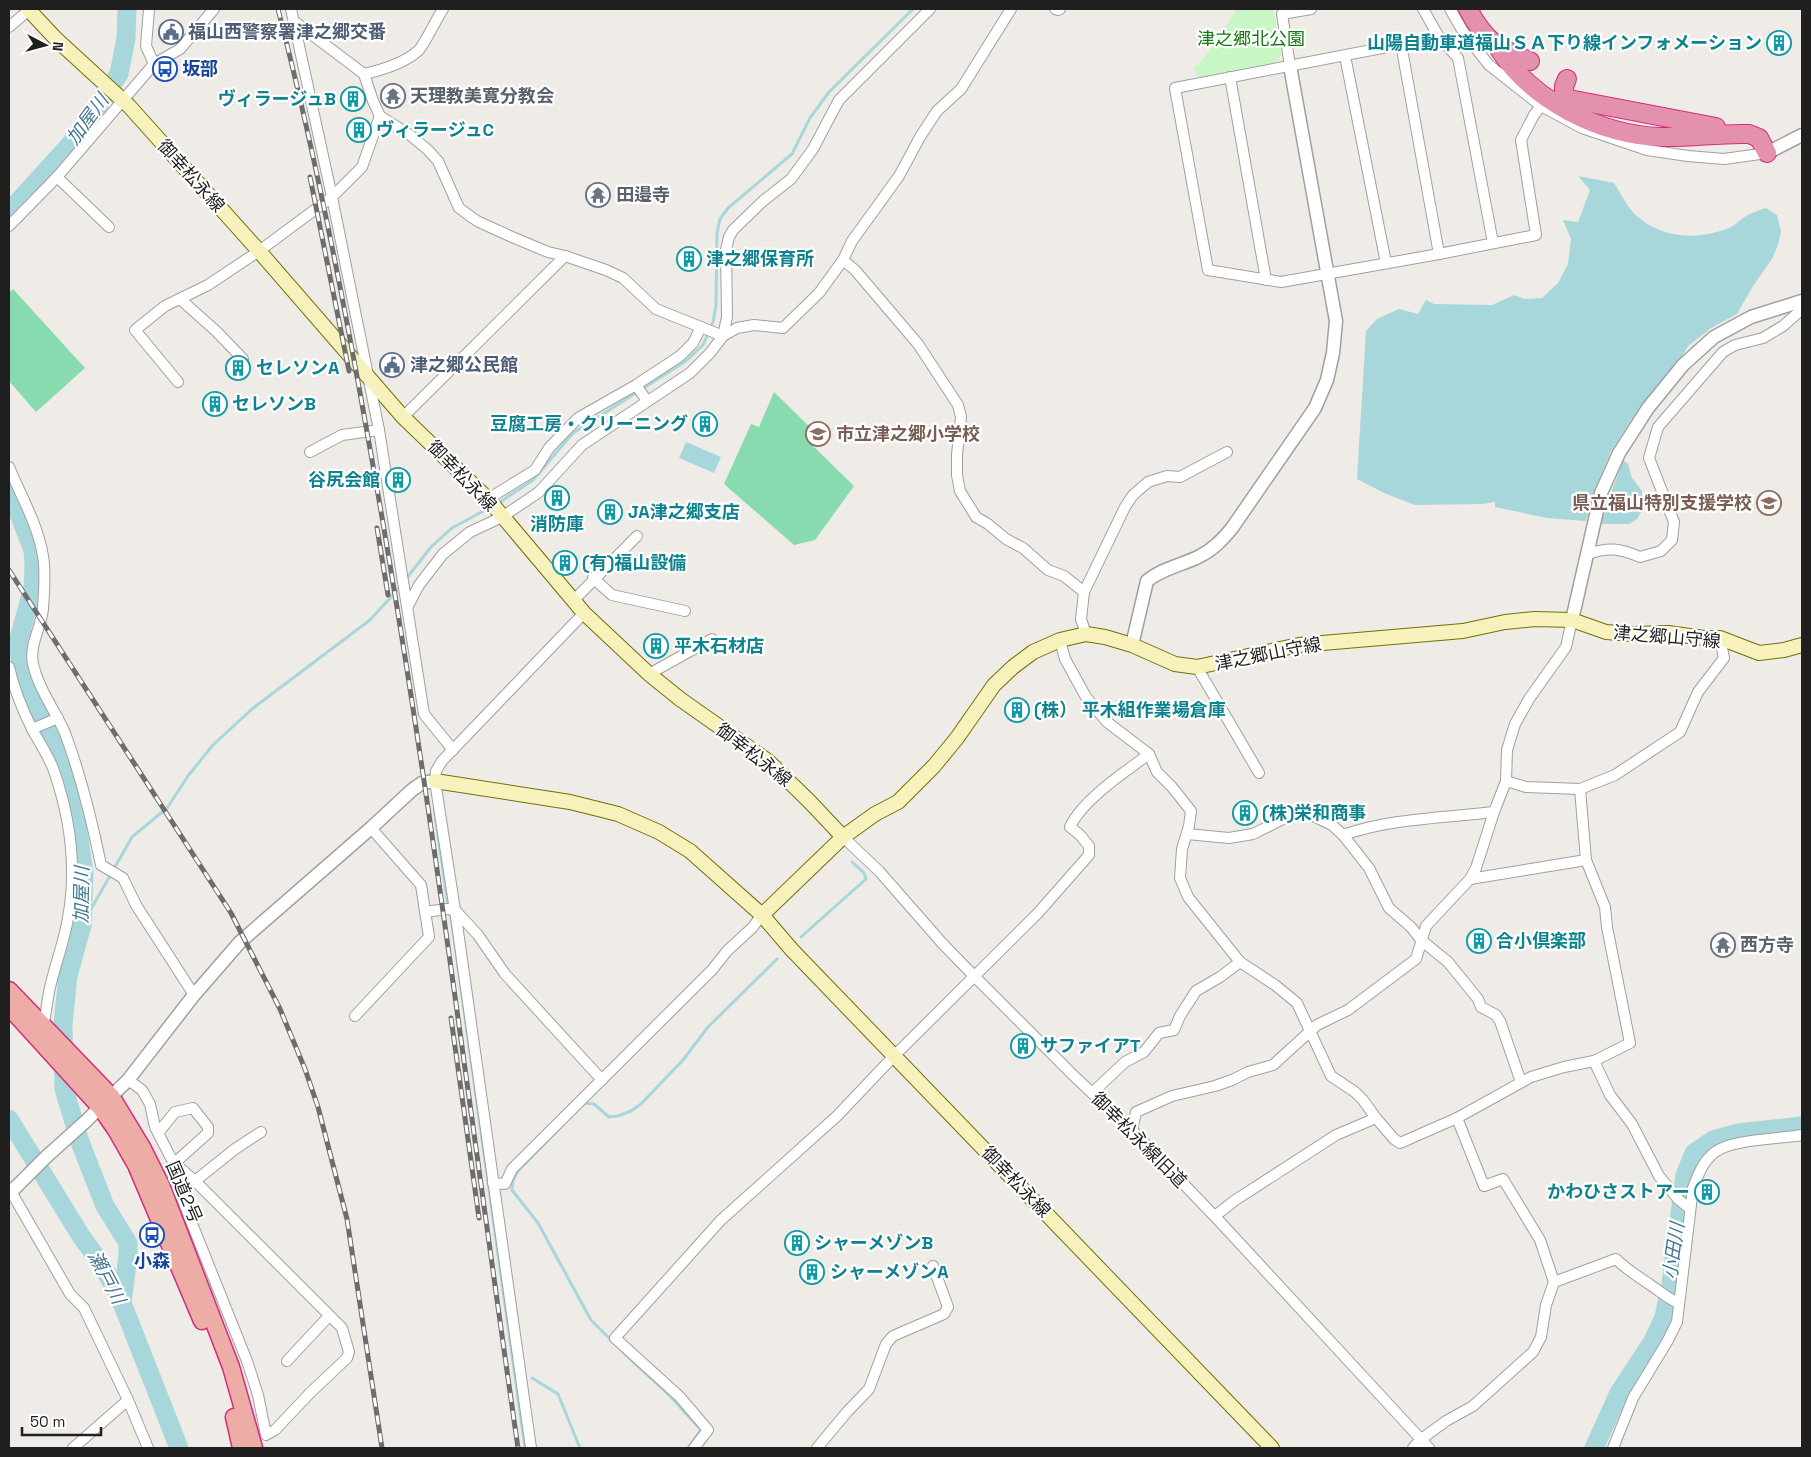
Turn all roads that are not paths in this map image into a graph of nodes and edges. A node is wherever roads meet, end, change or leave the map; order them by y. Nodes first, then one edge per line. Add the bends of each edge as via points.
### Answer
1 (149, 9) edge
2 (214, 9) edge
3 (291, 9) edge
4 (443, 9) edge
5 (930, 9) edge
6 (1011, 9) edge
7 (1055, 9) edge
8 (1060, 9) edge
9 (1311, 9) edge
10 (1423, 9) edge
11 (1450, 9) edge
12 (1468, 9) edge
13 (28, 10) edge
14 (295, 22) junction
15 (9, 27) edge
16 (1439, 37) junction
17 (1401, 44) junction
18 (1499, 48) junction
19 (1345, 56) junction
20 (1530, 61) dead end
21 (154, 64) junction
22 (1290, 66) junction
23 (364, 74) junction
24 (1230, 77) junction
25 (1567, 79) dead end
26 (120, 97) junction
27 (1541, 106) junction
28 (380, 116) junction
29 (1802, 135) edge
30 (1766, 153) junction
31 (57, 177) junction
32 (332, 197) junction
33 (9, 226) edge
34 (109, 227) dead end
35 (1493, 242) junction
36 (259, 252) junction
37 (1439, 254) junction
38 (564, 256) junction
39 (843, 260) junction
40 (1386, 263) junction
41 (1328, 274) junction
42 (1266, 280) junction
43 (180, 299) junction
44 (1802, 301) edge
45 (1802, 307) edge
46 (702, 327) junction
47 (723, 336) junction
48 (243, 359) dead end
49 (368, 379) junction
50 (178, 382) dead end
51 (636, 385) junction
52 (647, 401) junction
53 (403, 417) junction
54 (379, 430) junction
55 (310, 452) dead end
56 (1227, 452) dead end
57 (9, 467) edge
58 (494, 508) junction
59 (637, 536) dead end
60 (1587, 554) junction
61 (594, 578) junction
62 (1084, 592) junction
63 (574, 600) junction
64 (408, 606) junction
65 (685, 611) dead end
66 (584, 613) junction
67 (1572, 620) junction
68 (1086, 634) junction
69 (1720, 638) junction
70 (712, 640) dead end
71 (1060, 640) junction
72 (1132, 645) junction
73 (1802, 645) edge
74 (1197, 667) junction
75 (9, 668) edge
76 (649, 674) junction
77 (56, 719) junction
78 (34, 728) junction
79 (453, 750) junction
80 (1149, 754) junction
81 (1259, 773) dead end
82 (435, 781) junction
83 (1506, 781) junction
84 (1580, 789) junction
85 (1494, 812) junction
86 (371, 828) junction
87 (1187, 834) junction
88 (1344, 835) junction
89 (843, 838) junction
90 (1586, 860) junction
91 (1470, 879) junction
92 (451, 910) junction
93 (425, 912) junction
94 (762, 915) junction
95 (1420, 940) junction
96 (1240, 962) junction
97 (974, 976) junction
98 (9, 990) edge
99 (194, 995) junction
100 (9, 1007) edge
101 (355, 1016) dead end
102 (47, 1030) junction
103 (1310, 1031) junction
104 (894, 1056) junction
105 (1594, 1061) junction
106 (128, 1080) junction
107 (602, 1080) junction
108 (1522, 1082) junction
109 (1092, 1093) junction
110 (106, 1102) junction
111 (1376, 1118) junction
112 (1457, 1118) junction
113 (1132, 1130) junction
114 (261, 1132) dead end
115 (158, 1133) junction
116 (1802, 1135) edge
117 (173, 1162) junction
118 (195, 1181) junction
119 (494, 1182) junction
120 (11, 1189) edge
121 (174, 1198) junction
122 (1688, 1208) junction
123 (1215, 1216) junction
124 (933, 1266) dead end
125 (1554, 1282) junction
126 (1674, 1301) junction
127 (329, 1316) junction
128 (287, 1361) dead end
129 (128, 1400) junction
130 (253, 1443) edge
131 (1417, 1444) edge
132 (73, 1448) edge
133 (148, 1448) edge
134 (531, 1448) edge
135 (694, 1448) edge
136 (817, 1448) edge
137 (1272, 1448) edge
138 (1429, 1448) edge
139 (1613, 1448) edge

1 - 21 street via 146,46
2 - 21 street via 180,49
3 - 14 street
4 - 23 street via 419,49 404,60
5 - 47 street via 839,100 813,149 791,180 733,230 726,250 727,317
6 - 39 street via 961,88 937,111 899,176 852,241
7 - 8 street
9 - 22 street via 1282,14
10 - 16 street
11 - 27 street via 1465,35 1489,65
12 - 18 highway via 1482,31
13 - 15 street
13 - 26 main road, 御幸松永線
14 - 23 street
14 - 32 street
16 - 17 street
16 - 35 street via 1458,58
17 - 19 street
17 - 37 street
18 - 20 highway
18 - 30 highway via 1507,62 1540,92 1597,124 1663,137 1749,134 1759,138
19 - 22 street
19 - 40 street
21 - 26 street
22 - 24 street
22 - 41 street
23 - 28 street
24 - 42 street
24 - 42 street via 1175,88 1179,116 1208,270
25 - 30 highway via 1564,93 1569,99 1712,127 1750,129 1759,134
26 - 31 street
26 - 36 main road, 御幸松永線
27 - 30 street via 1582,128 1647,150 1724,159
27 - 35 street via 1521,140 1536,235
28 - 32 street via 362,167
28 - 38 street via 410,136 438,161 459,208 512,237
29 - 30 street
31 - 33 street
31 - 34 street
32 - 36 street
32 - 49 street
35 - 37 street
36 - 43 street
36 - 49 main road, 御幸松永線
37 - 40 street
38 - 46 street via 623,278 656,309
38 - 53 street
39 - 47 street via 819,293 783,328 754,325 737,328
39 - 62 street via 918,344 958,405 961,417 957,475 960,491 976,517
40 - 41 street
41 - 42 street via 1281,282
41 - 72 street via 1336,321 1333,353 1327,380 1315,408 1219,544 1147,581
43 - 48 street
43 - 50 street via 165,306 135,330
44 - 60 street via 1751,317 1714,336 1683,365 1648,408 1619,453 1602,492
45 - 60 street via 1783,326 1763,338 1735,345 1723,352 1658,427 1649,458 1674,522 1672,540 1661,551 1640,557 1622,549
46 - 47 street
46 - 51 street via 680,356
47 - 52 street via 690,374
49 - 53 main road, 御幸松永線
49 - 54 street
51 - 52 street
51 - 58 street via 578,418 549,448 535,470
52 - 58 street via 582,445 539,492
53 - 58 main road, 御幸松永線
54 - 55 street via 342,435
54 - 64 street
56 - 62 street via 1180,477 1167,476 1148,482 1133,494
57 - 77 street via 37,531 44,556 42,612 32,650 33,664
58 - 63 main road, 御幸松永線
58 - 64 street via 443,554 419,585
59 - 61 street
60 - 67 street
61 - 63 street
61 - 65 street via 612,595
62 - 68 street via 1081,619
63 - 66 main road, 御幸松永線
64 - 79 street via 424,714
66 - 76 main road, 御幸松永線
66 - 79 street
67 - 69 main road, 津之郷山守線 via 1606,632
67 - 74 main road, 津之郷山守線 via 1536,619 1463,631 1299,645
67 - 83 street via 1566,647 1515,724 1507,750
68 - 71 main road, 津之郷山守線
68 - 72 main road, 津之郷山守線
69 - 73 main road, 津之郷山守線 via 1759,653
69 - 84 street via 1724,658 1698,692 1680,732 1616,775
70 - 76 street
71 - 80 street via 1065,659 1086,697 1107,722
71 - 89 main road, 津之郷山守線 via 1033,652 1013,667 994,685 934,766 898,802 875,814
72 - 74 main road, 津之郷山守線 via 1175,664
74 - 81 street
75 - 78 street via 14,687
76 - 89 main road, 御幸松永線 via 768,761
77 - 78 street
77 - 99 street via 79,773 101,866 124,878 136,905
78 - 102 street via 52,766 71,842 72,885 68,919 49,993
79 - 82 street via 442,760
80 - 87 street via 1157,772 1190,811
80 - 97 street via 1102,790 1074,820 1070,827 1089,846 1089,855 1038,913
82 - 86 street via 412,790
82 - 92 street
82 - 94 main road, 御幸松永線 via 570,802 618,814 659,832 690,851
83 - 84 street via 1526,787
83 - 85 street
84 - 90 street
85 - 88 street via 1384,824
85 - 91 street
86 - 93 street via 421,884
86 - 99 street via 240,942
87 - 88 street via 1229,838 1253,834 1301,810 1332,825
87 - 96 street via 1182,849 1180,878 1188,897
88 - 95 street via 1369,868 1389,908 1411,927
89 - 94 main road
89 - 97 street, 御幸松永線旧道 via 879,871
90 - 91 street
90 - 105 street via 1605,907 1630,1043
91 - 95 street via 1426,926
92 - 93 street
92 - 107 street via 478,935 505,974
92 - 119 street
93 - 101 street via 429,937
94 - 104 main road, 御幸松永線
94 - 107 street
95 - 103 street via 1416,958 1348,1010
95 - 108 street via 1448,962 1481,1007 1496,1015
96 - 103 street via 1297,1003
96 - 109 street via 1196,991 1174,1030 1159,1033 1144,1052 1124,1062
97 - 104 street
97 - 109 street, 御幸松永線旧道
98 - 102 highway, 国道2号
99 - 106 street
100 - 110 highway, 国道2号 via 75,1079
102 - 110 highway, 国道2号 via 76,1060
103 - 111 street via 1331,1076 1364,1100
103 - 113 street via 1273,1064 1215,1086 1172,1096 1136,1112
104 - 135 street via 837,1116 721,1220 615,1338 680,1397 708,1430
104 - 137 main road, 御幸松永線
105 - 108 street via 1556,1069
105 - 122 street via 1610,1095 1647,1149 1659,1176
106 - 110 street
106 - 115 street via 142,1090 150,1104
107 - 119 street via 512,1169 505,1184
108 - 112 street
109 - 113 street, 御幸松永線旧道
110 - 120 street
110 - 121 highway, 国道2号 via 143,1149
110 - 130 highway, 国道2号 via 205,1328 224,1384
111 - 112 street via 1400,1143
111 - 123 street via 1336,1135
112 - 125 street via 1484,1186 1503,1179 1540,1240
113 - 123 street, 御幸松永線旧道
114 - 118 street
115 - 117 street
115 - 117 street via 175,1112 193,1108 208,1127 208,1133
116 - 122 street via 1727,1145 1714,1152 1701,1167
117 - 118 street
117 - 121 street
118 - 127 street
119 - 134 street
120 - 129 street via 70,1294 84,1308
121 - 130 highway, 国道2号
122 - 126 street
123 - 131 street, 御幸松永線旧道
124 - 136 street via 948,1307 944,1314 893,1336 886,1344 869,1389
125 - 126 street via 1616,1259 1628,1271
125 - 131 street via 1541,1337 1533,1352 1474,1406 1446,1421
126 - 139 street via 1677,1322 1633,1398
127 - 128 street
127 - 130 street via 342,1328 349,1352 347,1358 276,1430
129 - 132 street
129 - 133 street
131 - 138 street, 御幸松永線旧道

